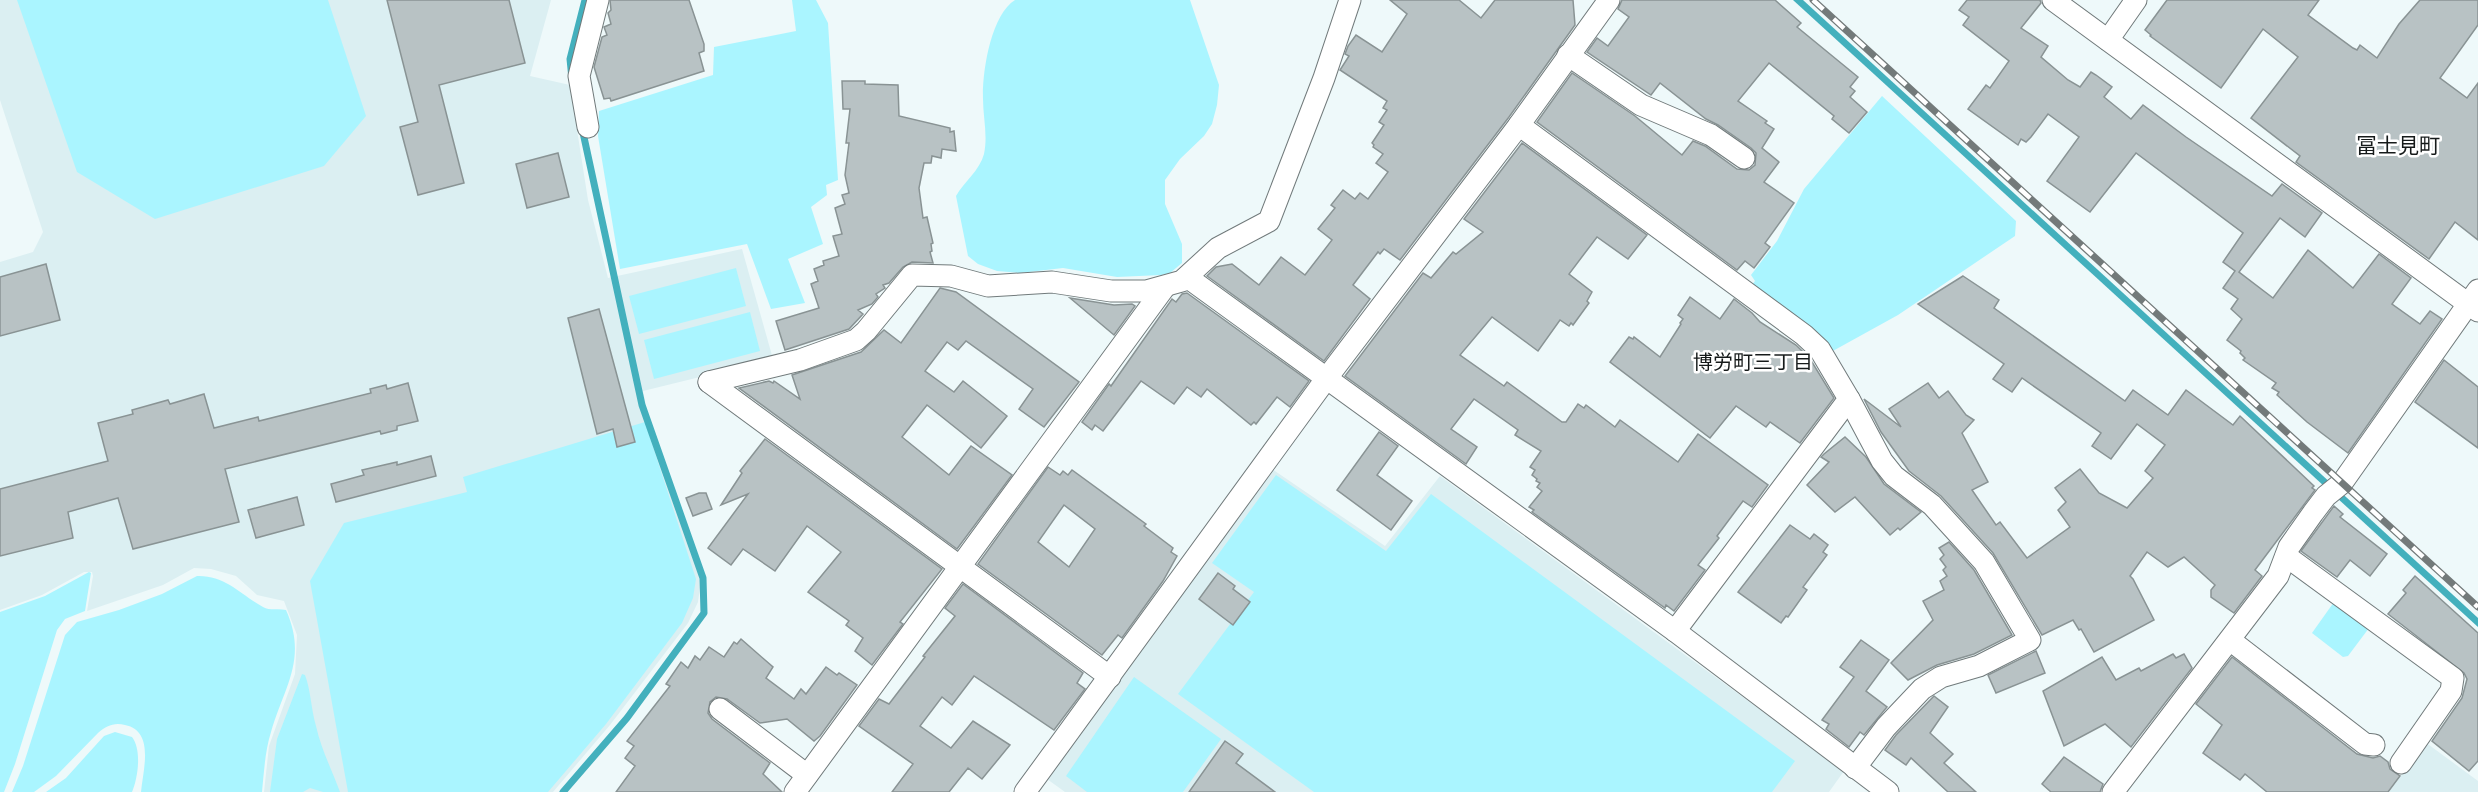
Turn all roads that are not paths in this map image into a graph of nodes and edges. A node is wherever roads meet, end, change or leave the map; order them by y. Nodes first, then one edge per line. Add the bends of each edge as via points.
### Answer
1 (598, 0) edge
2 (1350, 0) edge
3 (1588, 0) edge
4 (1609, 0) edge
5 (2053, 0) edge
6 (2136, 0) edge
7 (1591, 24) junction
8 (2108, 40) junction
9 (1568, 55) junction
10 (1519, 125) junction
11 (588, 127) dead end
12 (1744, 158) dead end
13 (1187, 277) junction
14 (1164, 288) junction
15 (2475, 302) edge
16 (1326, 379) junction
17 (1849, 399) junction
18 (2286, 556) junction
19 (959, 567) junction
20 (1675, 631) junction
21 (2230, 640) junction
22 (1110, 677) junction
23 (720, 709) dead end
24 (2374, 745) dead end
25 (2401, 763) dead end
26 (1856, 768) junction
27 (801, 784) edge
28 (1025, 792) edge
29 (1888, 792) edge
30 (2113, 792) edge

1 - 11 street via 579,76
2 - 13 street via 1269,221 1218,248
3 - 7 street
4 - 7 street
5 - 8 street
6 - 8 street
7 - 9 street
8 - 15 street
9 - 10 street
9 - 12 street via 1641,105 1711,135
10 - 16 street
10 - 17 street via 1804,335 1820,350
13 - 14 street
13 - 16 street
14 - 19 street
14 - 19 street via 1130,292 1052,282 988,286 951,276 912,275 856,339 800,360 709,382
15 - 18 street via 2342,483 2313,513
16 - 20 street
16 - 22 street
17 - 20 street
17 - 26 street via 1882,461 1894,476 1932,505 1984,562 2030,640 1979,666 1941,677 1922,689 1886,727
18 - 21 street via 2278,576
18 - 25 street via 2453,678 2451,691
19 - 22 street
19 - 27 street
20 - 26 street
21 - 24 street via 2365,744
21 - 30 street
22 - 28 street
23 - 27 street
26 - 29 street

